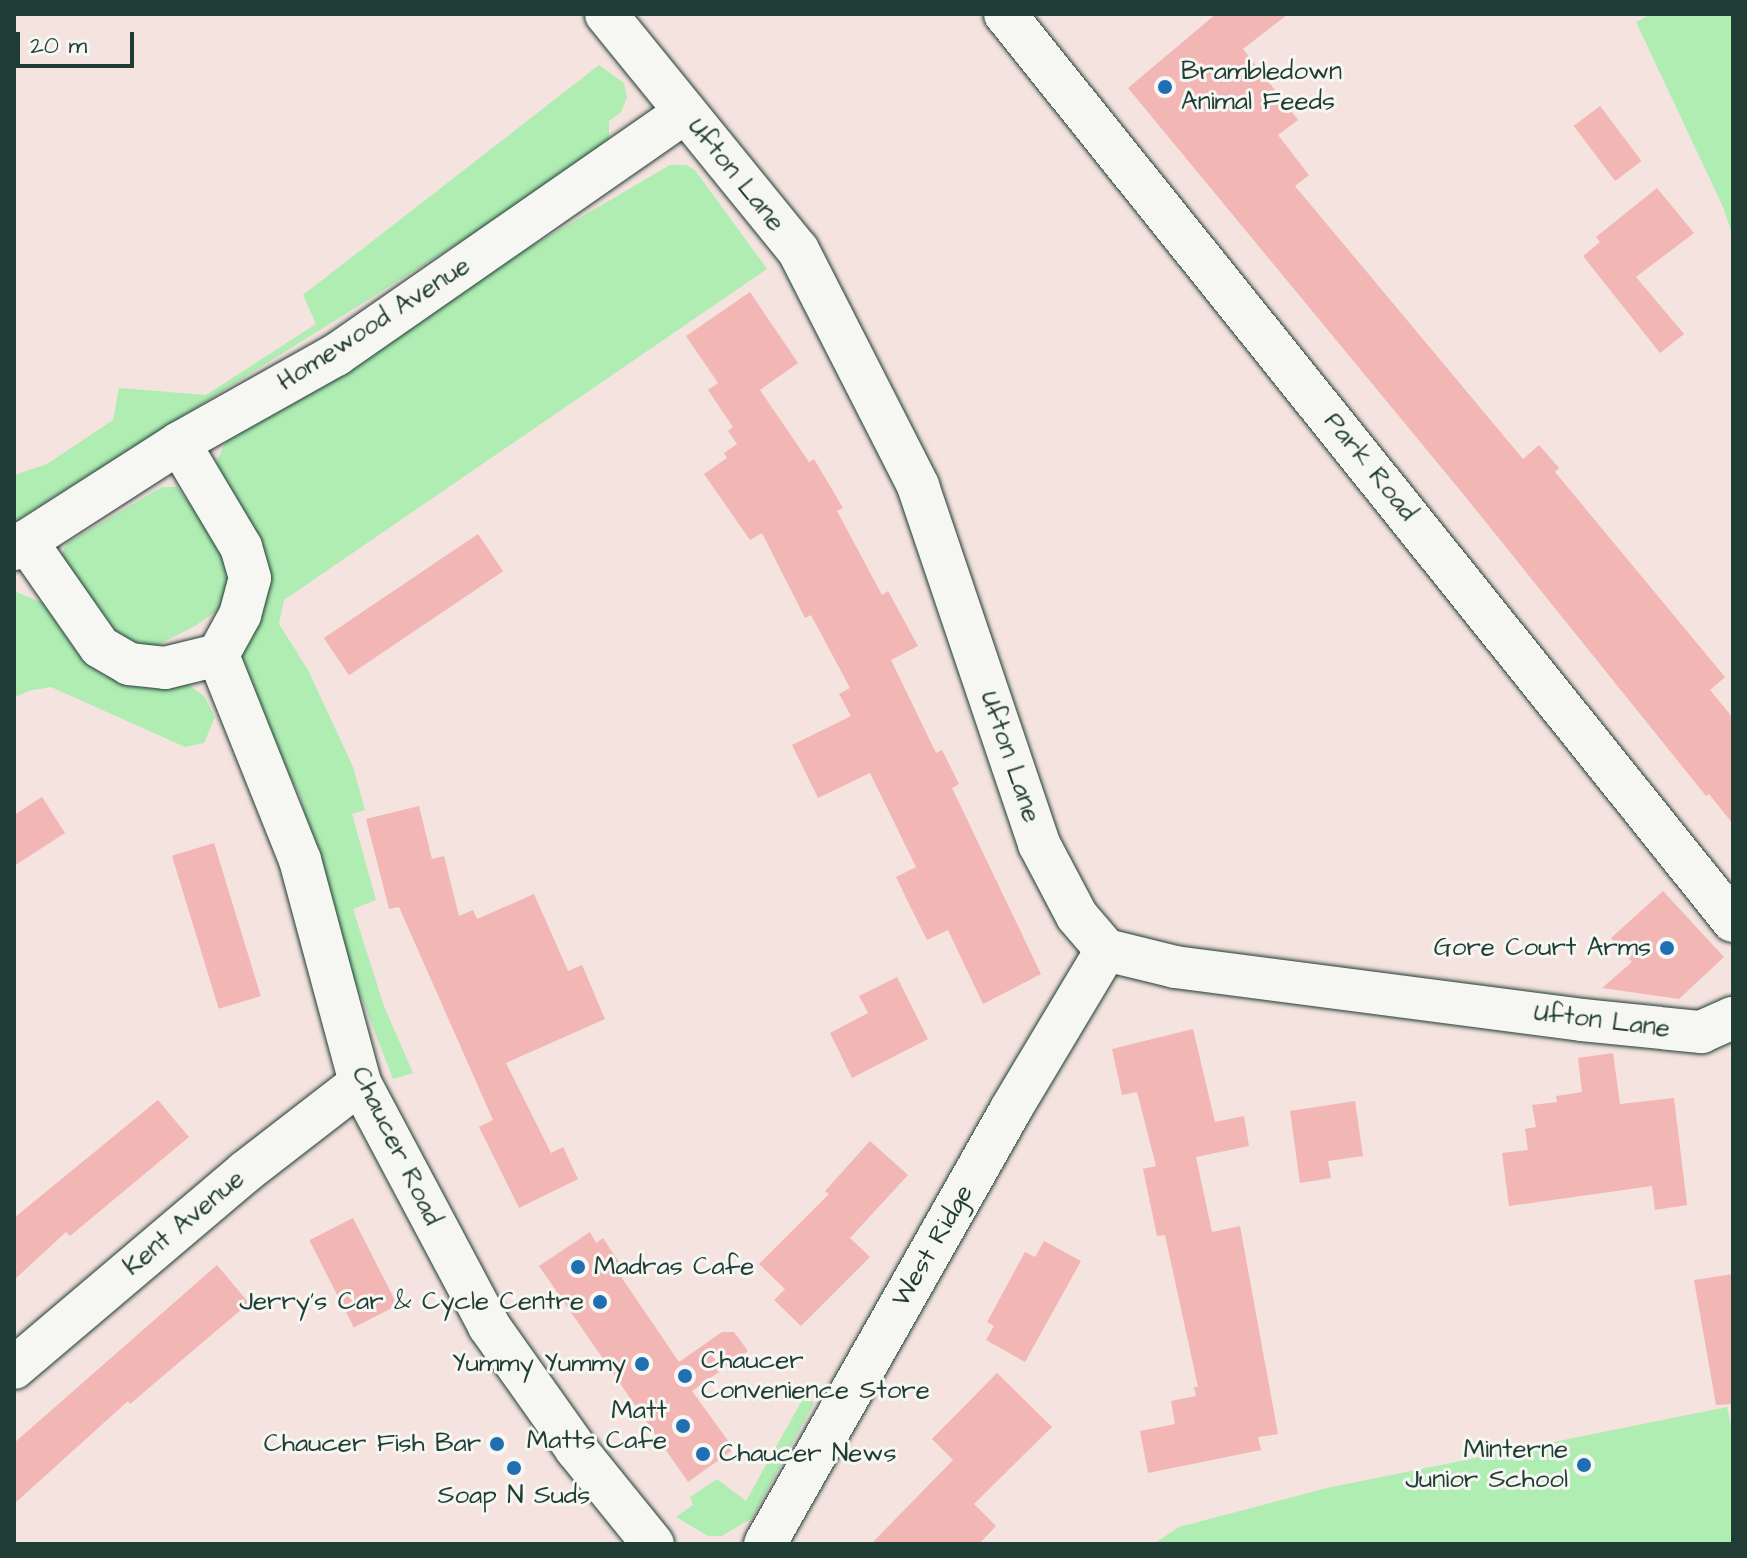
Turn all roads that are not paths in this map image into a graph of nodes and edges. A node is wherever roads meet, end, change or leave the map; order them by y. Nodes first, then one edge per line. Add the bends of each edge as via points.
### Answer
1 (606, 14) edge
2 (1005, 14) edge
3 (685, 112) junction
4 (179, 443) junction
5 (20, 545) edge
6 (218, 655) junction
7 (1733, 921) edge
8 (1106, 950) junction
9 (1733, 1018) edge
10 (360, 1083) junction
11 (14, 1368) edge
12 (653, 1544) edge
13 (765, 1544) edge

1 - 3 street, Ufton Lane
2 - 7 street, Park Road
3 - 4 street, Homewood Avenue via 336,355
3 - 8 street, Ufton Lane via 798,250 918,486 1039,844 1077,916
4 - 5 street, Homewood Avenue
4 - 6 street via 241,547 250,578 240,615
5 - 6 street via 100,647 129,664 165,668
6 - 10 street, Chaucer Road via 300,860
8 - 9 street, Ufton Lane via 1175,967 1686,1031 1701,1032
8 - 13 street, West Ridge
10 - 11 street, Kent Avenue via 233,1182
10 - 12 street, Chaucer Road via 489,1326 576,1449

